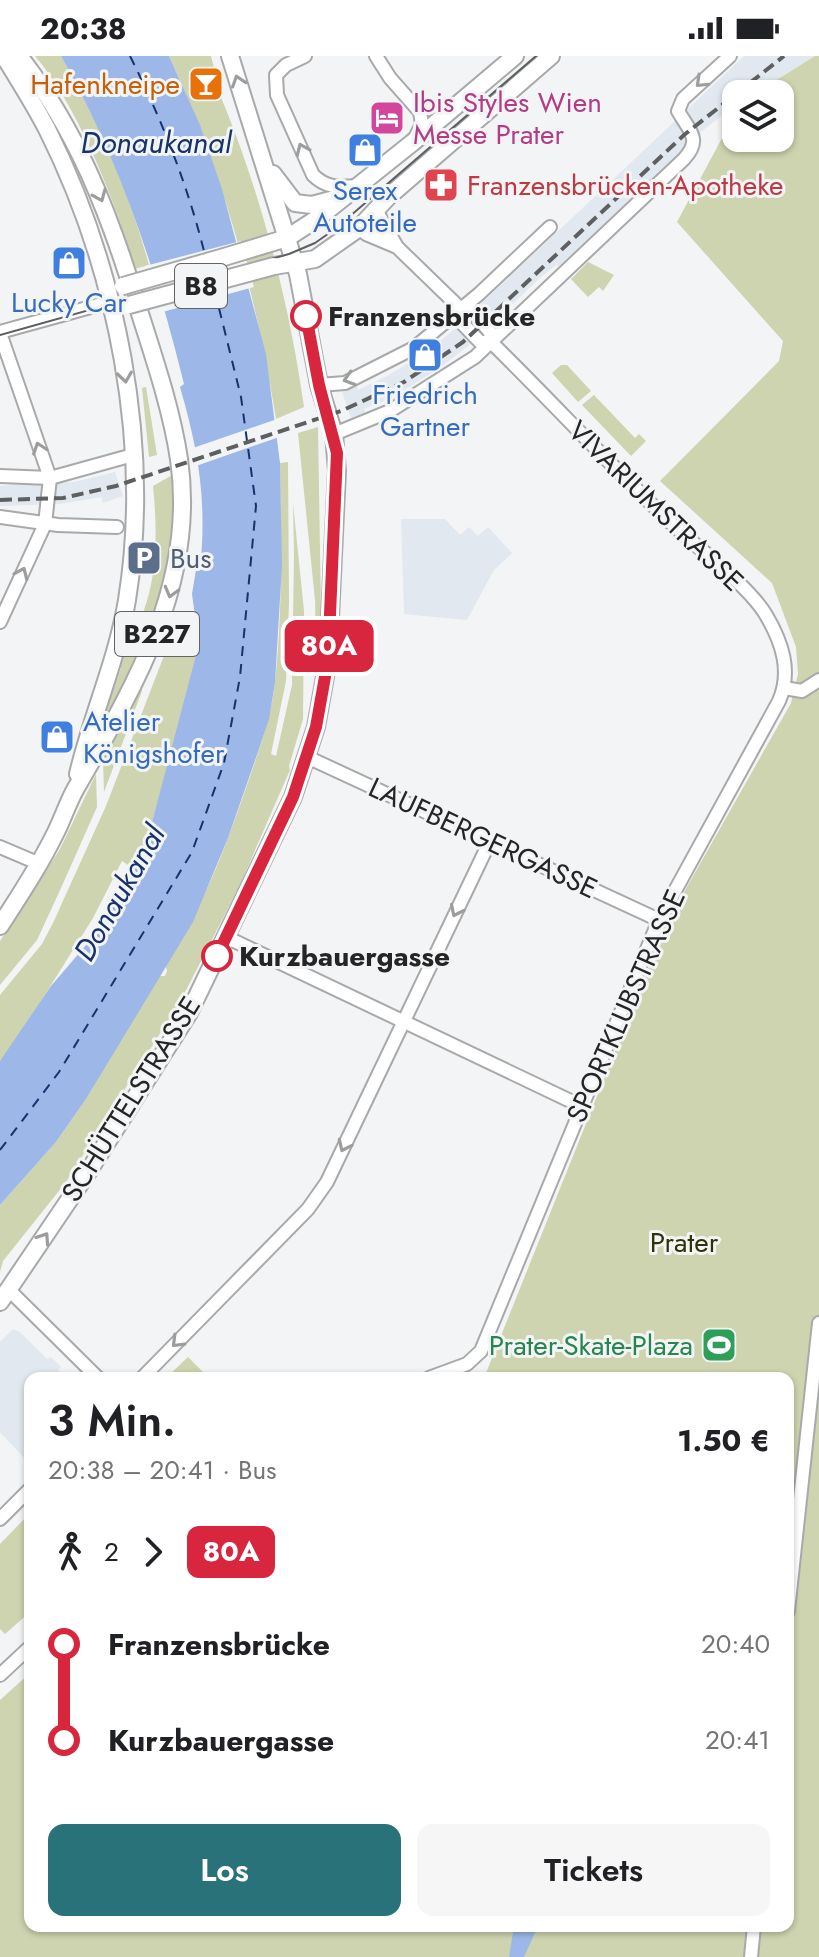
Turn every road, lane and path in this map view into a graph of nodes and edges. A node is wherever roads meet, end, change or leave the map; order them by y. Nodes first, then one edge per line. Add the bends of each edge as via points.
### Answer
1 (4, 56) edge
2 (19, 56) edge
3 (230, 56) edge
4 (305, 56) edge
5 (376, 56) edge
6 (515, 56) edge
7 (551, 56) edge
8 (730, 56) edge
9 (412, 143) junction
10 (264, 159) junction
11 (353, 191) junction
12 (376, 210) junction
13 (550, 227) dead end
14 (359, 228) junction
15 (287, 238) junction
16 (397, 247) junction
17 (295, 263) junction
18 (109, 302) junction
19 (461, 309) junction
20 (0, 333) edge
21 (491, 342) junction
22 (319, 385) junction
23 (334, 434) junction
24 (133, 455) junction
25 (0, 476) edge
26 (50, 478) junction
27 (0, 517) edge
28 (45, 524) junction
29 (117, 527) dead end
30 (0, 622) edge
31 (819, 680) edge
32 (784, 688) junction
33 (307, 757) junction
34 (74, 791) junction
35 (490, 841) junction
36 (0, 847) edge
37 (40, 864) junction
38 (659, 920) junction
39 (0, 926) edge
40 (226, 937) junction
41 (403, 1021) junction
42 (581, 1106) junction
43 (4, 1296) edge
44 (819, 1323) edge
45 (818, 1350) edge
46 (91, 1372) edge
47 (148, 1372) edge
48 (445, 1372) edge
49 (24, 1495) edge
50 (0, 1519) edge
51 (794, 1559) edge
52 (24, 1653) edge
53 (0, 1675) edge
54 (753, 1932) edge
55 (751, 1957) edge

1 - 18 main road, B227 via 46,128 77,197
2 -> 34 main road, B227 via 63,119 111,222 179,459 181,538 171,595 129,693
10 -> 3 main road
11 -> 4 street via 333,188 313,175 277,95 276,75
5 - 9 street via 420,112 422,124
6 - 9 main road, B8
7 - 12 main road, B8
8 -> 21 street via 683,99 678,111 695,147
9 - 11 main road, B8
10 - 11 main road via 295,203 312,205
10 - 15 main road, SCHÜTTELSTRASSE
11 - 15 main road, B8
12 - 14 main road, B8
12 - 16 street, VIVARIUMSTRASSE
13 - 19 street
14 - 16 street, VIVARIUMSTRASSE
14 - 17 main road, B8 via 323,255
15 - 17 main road, SCHÜTTELSTRASSE
15 - 18 main road, B8, bridge via 123,286
16 - 19 street, VIVARIUMSTRASSE
17 - 18 main road, B8, bridge via 129,305
17 - 22 main road, SCHÜTTELSTRASSE
18 - 20 street
18 -> 24 main road, B227 via 124,367
19 - 21 street, VIVARIUMSTRASSE via 459,320 480,342
19 -> 22 street via 414,348 373,371 345,383
26 -> 20 street
21 - 23 street via 433,386
21 - 32 street, VIVARIUMSTRASSE via 626,480 757,601 786,663
22 - 23 main road, SCHÜTTELSTRASSE
23 - 33 main road, SCHÜTTELSTRASSE via 328,660
24 - 26 street
24 - 34 main road, B227 via 135,528 127,603
25 - 26 street
26 - 28 street
27 - 28 street
28 - 29 street
30 -> 28 street
31 - 32 street via 802,691
32 - 38 street, SPORTKLUBSTRASSE
33 - 35 street, LAUFBERGERGASSE
33 - 40 main road, SCHÜTTELSTRASSE
34 - 37 main road, B227
35 - 38 street, LAUFBERGERGASSE
35 -> 41 street
36 - 37 street
37 - 39 main road, B227
38 - 42 street, SPORTKLUBSTRASSE
40 - 41 street
43 -> 40 main road, SCHÜTTELSTRASSE via 189,1013
41 - 42 street
41 -> 47 street via 327,1182 308,1209
42 - 48 street, SPORTKLUBSTRASSE via 493,1328 467,1364
43 - 46 street
44 - 45 street
45 - 51 street
49 - 50 street
52 - 53 street
54 - 55 street

